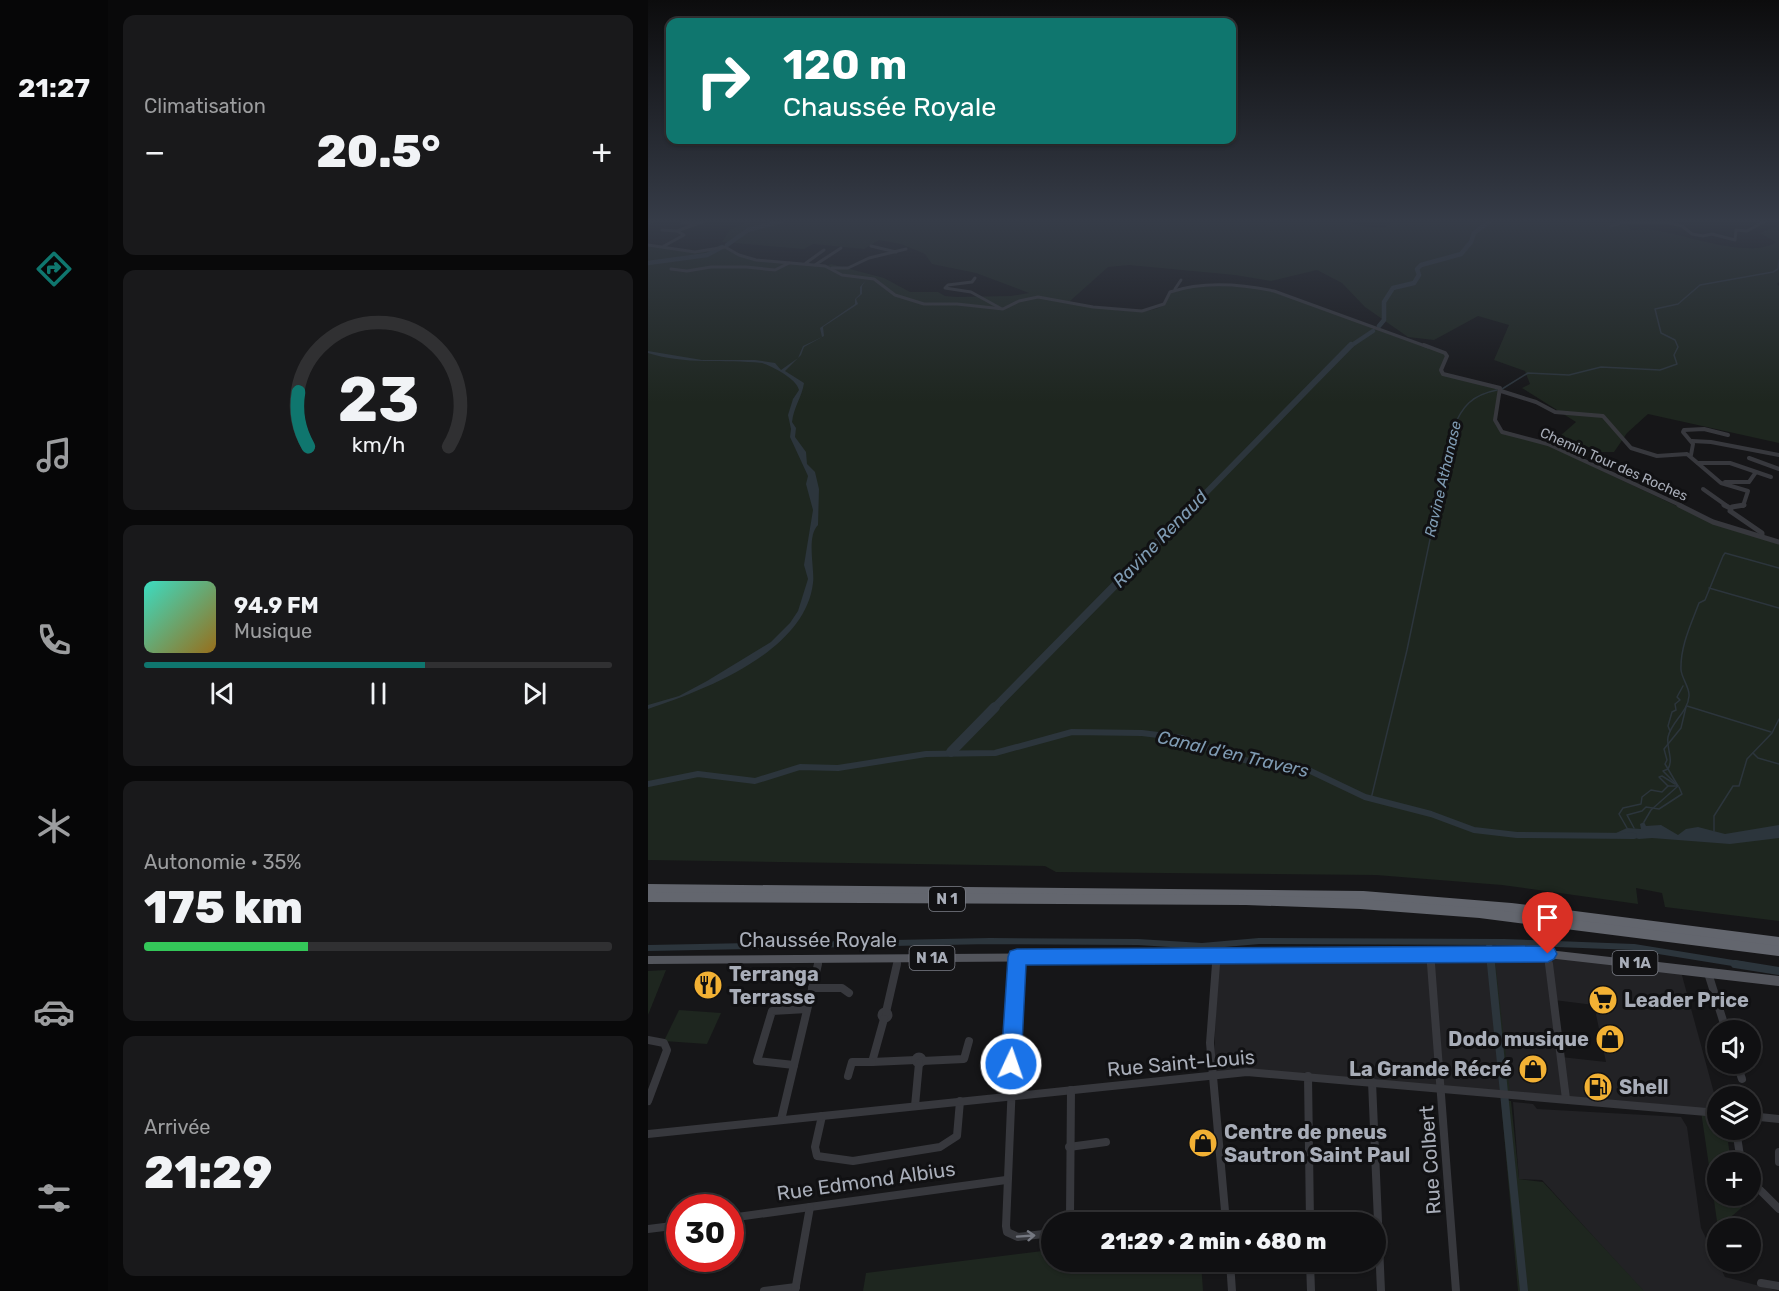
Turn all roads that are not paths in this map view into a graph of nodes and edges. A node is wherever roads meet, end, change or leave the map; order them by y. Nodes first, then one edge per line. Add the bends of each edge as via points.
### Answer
1 (877, 281) edge
2 (973, 281) edge
3 (1179, 281) edge
4 (1175, 289) junction
5 (1001, 309) junction
6 (1501, 391) junction
7 (1728, 435) dead end
8 (1692, 441) junction
9 (1691, 455) junction
10 (1779, 456) edge
11 (1749, 458) dead end
12 (1698, 463) junction
13 (1779, 469) edge
14 (1756, 472) junction
15 (1771, 477) dead end
16 (1721, 483) junction
17 (1703, 489) dead end
18 (1730, 508) junction
19 (1762, 536) junction
20 (1779, 542) edge
21 (648, 889) edge
22 (648, 898) edge
23 (1779, 942) edge
24 (1779, 951) edge
25 (1548, 954) junction
26 (1430, 955) junction
27 (1217, 956) junction
28 (1017, 957) junction
29 (819, 958) junction
30 (898, 958) junction
31 (648, 960) edge
32 (1708, 971) junction
33 (1779, 981) edge
34 (812, 988) junction
35 (849, 993) dead end
36 (807, 1009) junction
37 (1723, 1020) edge
38 (648, 1040) edge
39 (969, 1041) dead end
40 (919, 1061) junction
41 (872, 1062) junction
42 (794, 1065) junction
43 (1740, 1074) edge
44 (1214, 1075) junction
45 (848, 1076) dead end
46 (1308, 1076) junction
47 (1742, 1079) dead end
48 (1372, 1082) junction
49 (1441, 1088) junction
50 (1071, 1090) junction
51 (1010, 1095) junction
52 (1566, 1099) junction
53 (648, 1101) edge
54 (960, 1101) junction
55 (915, 1106) junction
56 (1707, 1112) edge
57 (822, 1116) junction
58 (1761, 1117) edge
59 (1779, 1119) edge
60 (781, 1120) junction
61 (648, 1134) edge
62 (1106, 1142) dead end
63 (1070, 1147) junction
64 (1779, 1152) edge
65 (1779, 1162) edge
66 (1006, 1180) junction
67 (1761, 1191) edge
68 (810, 1207) junction
69 (1779, 1209) edge
70 (1070, 1212) edge
71 (1225, 1212) edge
72 (1310, 1212) edge
73 (744, 1216) edge
74 (666, 1227) edge
75 (648, 1229) edge
76 (1041, 1234) edge
77 (1231, 1272) edge
78 (1310, 1272) edge
79 (1761, 1282) dead end
80 (1779, 1286) edge
81 (795, 1289) edge
82 (764, 1291) edge
83 (1232, 1291) edge
84 (1311, 1291) edge
85 (1381, 1291) edge
86 (1456, 1291) edge

1 - 5 street via 895,295 917,303
2 - 5 street via 945,288 971,292
3 - 4 street
4 - 5 street via 1164,304 1142,311 1034,297
4 - 6 street via 1231,286 1274,291 1445,353 1443,374 1493,385
6 - 9 street via 1555,412 1604,416 1629,446 1649,454
6 - 19 street, Chemin Tour des Roches via 1495,420 1502,432 1548,444 1666,497 1705,519
7 - 8 street via 1704,429 1682,431
8 - 9 street
8 - 10 street via 1716,442
9 - 12 street
11 - 13 street
12 - 14 street via 1723,462
12 - 16 street
14 - 15 street
14 - 16 street via 1751,481
16 - 18 street via 1748,491 1744,507
17 - 18 street
18 - 19 street
19 - 20 street, Chemin Tour des Roches
21 - 23 highway, N 1 via 1363,896 1501,907
22 - 24 highway, N 1 via 1246,900 1360,904 1490,914
25 - 26 main road, Chaussée Royale / N 1A
25 - 32 main road, Chaussée Royale / N 1A
25 - 52 street
26 - 27 main road, Chaussée Royale / N 1A
26 - 49 street, Rue Colbert
27 - 28 main road, Chaussée Royale / N 1A
27 - 44 street via 1210,1033
28 - 30 main road, Chaussée Royale / N 1A
28 - 51 street
29 - 30 main road, Chaussée Royale / N 1A
29 - 31 main road, Chaussée Royale / N 1A
29 - 34 street
30 - 41 street
32 - 33 main road, Chaussée Royale / N 1A
32 - 37 street
34 - 35 street via 842,988
34 - 36 street
36 - 42 street
36 - 42 street via 772,1011 757,1061
38 - 53 street via 664,1043 667,1050
39 - 40 street via 964,1059
40 - 41 street
40 - 55 street
41 - 45 street via 852,1062
42 - 60 street
43 - 47 street
44 - 46 street, Rue Saint-Louis via 1253,1072
44 - 50 street, Rue Saint-Louis
44 - 71 street
46 - 48 street, Rue Saint-Louis
46 - 72 street
48 - 49 street, Rue Saint-Louis
48 - 85 street
49 - 52 street, Rue Saint-Louis
49 - 86 street, Rue Colbert
50 - 51 street, Rue Saint-Louis
50 - 63 street
51 - 54 street, Rue Saint-Louis
51 - 66 street
52 - 56 street, Rue Saint-Louis
54 - 55 street, Rue Saint-Louis
54 - 57 street via 957,1136 948,1144 853,1161 817,1156 815,1147
55 - 57 street, Rue Saint-Louis
57 - 60 street, Rue Saint-Louis
58 - 59 street
60 - 61 street, Rue Saint-Louis
62 - 63 street
63 - 70 street
64 - 65 street
66 - 68 street, Rue Edmond Albius
66 -> 76 street via 1007,1232 1018,1237
67 - 69 street
68 - 73 street, Rue Edmond Albius
68 - 81 street
74 - 75 street
77 - 83 street
78 - 84 street
79 - 80 street
81 - 82 street

